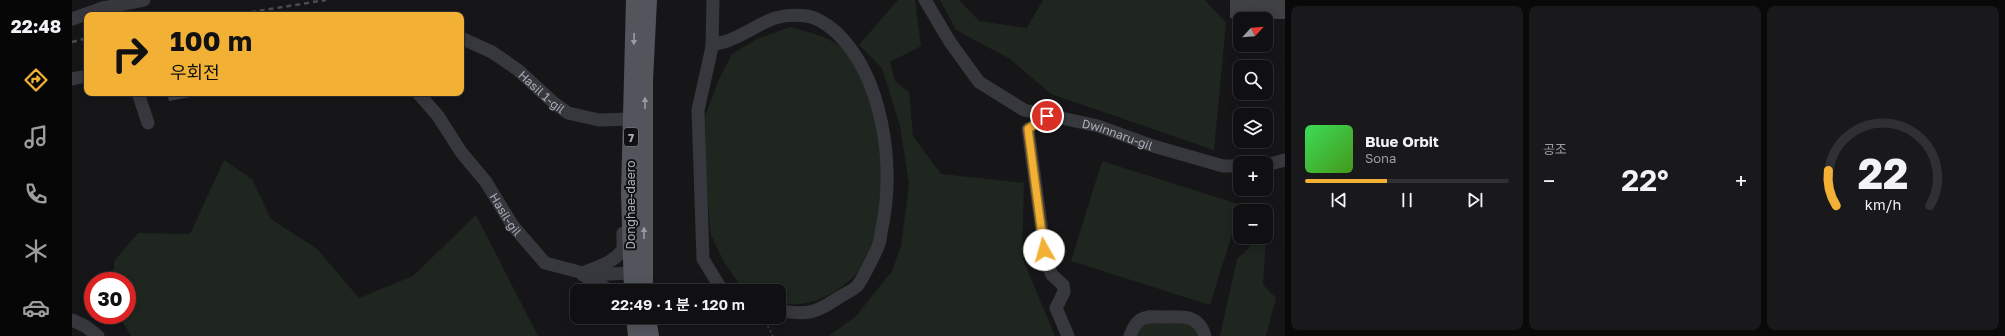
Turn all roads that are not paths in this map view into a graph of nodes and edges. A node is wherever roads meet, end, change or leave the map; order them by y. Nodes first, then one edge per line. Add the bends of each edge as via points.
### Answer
1 (144, 0) edge
2 (634, 0) edge
3 (649, 0) edge
4 (713, 0) edge
5 (925, 0) edge
6 (92, 12) edge
7 (84, 15) edge
8 (72, 19) edge
9 (464, 39) edge
10 (712, 45) junction
11 (84, 77) edge
12 (72, 79) edge
13 (139, 96) edge
14 (421, 96) edge
15 (1024, 110) junction
16 (1047, 116) junction
17 (632, 119) junction
18 (148, 123) dead end
19 (1028, 129) junction
20 (1285, 160) edge
21 (1273, 164) edge
22 (1233, 166) edge
23 (629, 193) junction
24 (637, 272) junction
25 (580, 273) junction
26 (599, 284) edge
27 (634, 284) edge
28 (642, 284) edge
29 (718, 284) edge
30 (786, 312) edge
31 (72, 320) edge
32 (628, 324) edge
33 (635, 324) edge
34 (649, 324) edge
35 (82, 331) edge
36 (98, 336) edge
37 (632, 336) edge
38 (636, 336) edge
39 (650, 336) edge
40 (1068, 336) edge
41 (1130, 336) edge
42 (1205, 336) edge

1 - 6 street
2 -> 17 main road, Donghae-daero / 7
24 -> 3 main road, Donghae-daero / 7
4 - 10 street
5 - 15 street, Dwinnaru-gil via 950,42 979,82
7 - 8 street
9 - 17 street, Hasil 1-gil via 497,55 568,113 599,120
10 - 29 street via 698,110 703,259
10 - 30 street via 733,39 760,23 779,16 807,16 829,26 848,44 860,62 875,95 882,127 886,168 886,204 879,244 858,285 820,310 797,314
11 - 12 street
13 - 18 street
14 - 25 street, Hasil-gil via 486,182 513,226 545,263
15 - 16 street, Dwinnaru-gil
15 - 19 street
16 - 19 street
16 - 22 street, Dwinnaru-gil via 1098,126 1153,146 1223,166
17 - 23 main road, Donghae-daero / 7
19 - 40 street via 1046,261 1052,275 1063,285 1064,292 1056,308
20 - 21 street
23 - 24 main road, Donghae-daero / 7
23 - 25 street via 623,250 616,259 603,266
24 - 25 street, Hasil-gil via 591,275
24 - 27 main road, Donghae-daero / 7
24 - 28 main road, Donghae-daero / 7
25 - 26 street
31 - 35 street
32 - 37 street
33 - 38 main road
34 - 39 main road
35 - 36 street
41 - 42 street via 1140,320 1148,316 1177,315 1196,320

